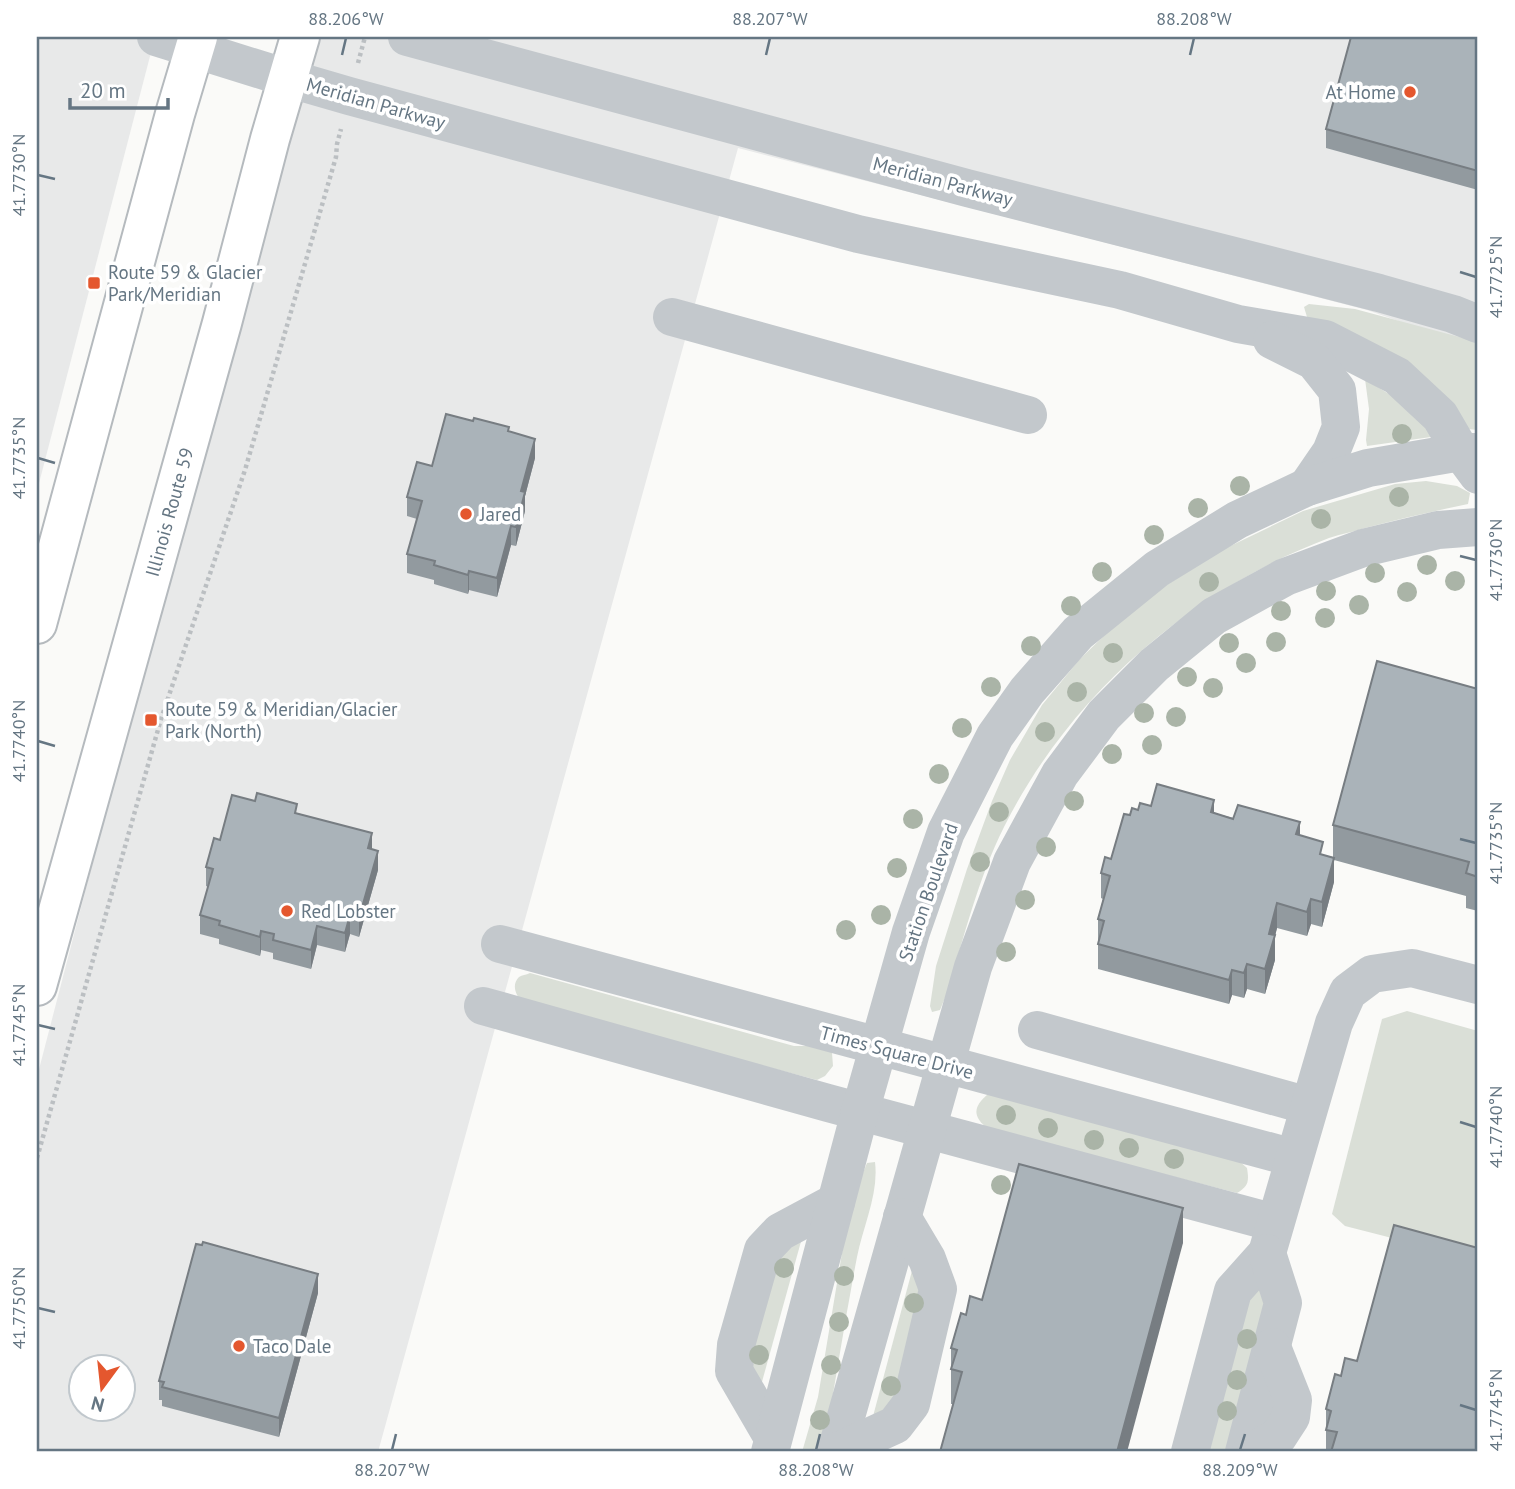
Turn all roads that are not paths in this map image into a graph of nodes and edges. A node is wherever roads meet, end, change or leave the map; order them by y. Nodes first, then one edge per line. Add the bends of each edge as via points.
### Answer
1 (156, 37) edge
2 (300, 37) edge
3 (407, 37) edge
4 (196, 43) edge
5 (288, 78) junction
6 (672, 317) dead end
7 (1238, 324) junction
8 (1478, 324) edge
9 (1028, 415) dead end
10 (1473, 460) edge
11 (1307, 487) junction
12 (1478, 527) edge
13 (37, 624) edge
14 (500, 944) dead end
15 (1478, 985) edge
16 (37, 986) edge
17 (483, 1006) dead end
18 (1037, 1030) dead end
19 (879, 1048) junction
20 (945, 1065) junction
21 (1309, 1106) junction
22 (860, 1112) junction
23 (926, 1130) junction
24 (1294, 1158) junction
25 (836, 1202) junction
26 (902, 1217) junction
27 (1271, 1238) junction
28 (1272, 1347) junction
29 (772, 1445) edge
30 (836, 1452) edge
31 (1190, 1452) edge
32 (1244, 1452) edge
33 (1251, 1452) edge

1 - 4 street, Meridian Parkway
2 - 5 main road, Illinois Route 59
3 - 8 street, Meridian Parkway via 1378,293
4 - 5 street, Meridian Parkway
4 - 13 main road
5 - 7 street, Meridian Parkway via 858,234 1120,290
5 - 16 main road, Illinois Route 59
6 - 9 street
7 - 10 street, Meridian Parkway via 1325,339 1397,376 1440,416
7 - 11 street, Meridian Parkway via 1314,361 1337,390 1341,427 1331,452
10 - 11 street, Station Boulevard via 1368,468
11 - 19 street, Station Boulevard via 1237,520 1157,569 1078,633 1027,691 995,736 946,832 911,932
12 - 20 street via 1438,530 1363,548 1285,577 1214,616 1154,665 1104,715 1060,774 1012,862 973,967
14 - 19 street, Times Square Drive
15 - 21 street via 1412,968 1372,974 1348,992
17 - 22 street
18 - 21 street
19 - 20 street, Times Square Drive
19 - 22 street, Station Boulevard
20 - 23 street
20 - 24 street, Times Square Drive
21 - 24 street
22 - 23 street
22 - 25 street, Station Boulevard
23 - 26 street
23 - 27 street
24 - 27 street
25 - 29 street, Station Boulevard
25 - 29 street via 780,1232 763,1251 736,1345 734,1371
26 - 30 street
26 - 30 street via 927,1259 938,1289 911,1404 895,1425
27 - 28 street via 1283,1303
27 - 31 street via 1233,1292
28 - 32 street
28 - 33 street via 1293,1400 1291,1417 1278,1437

